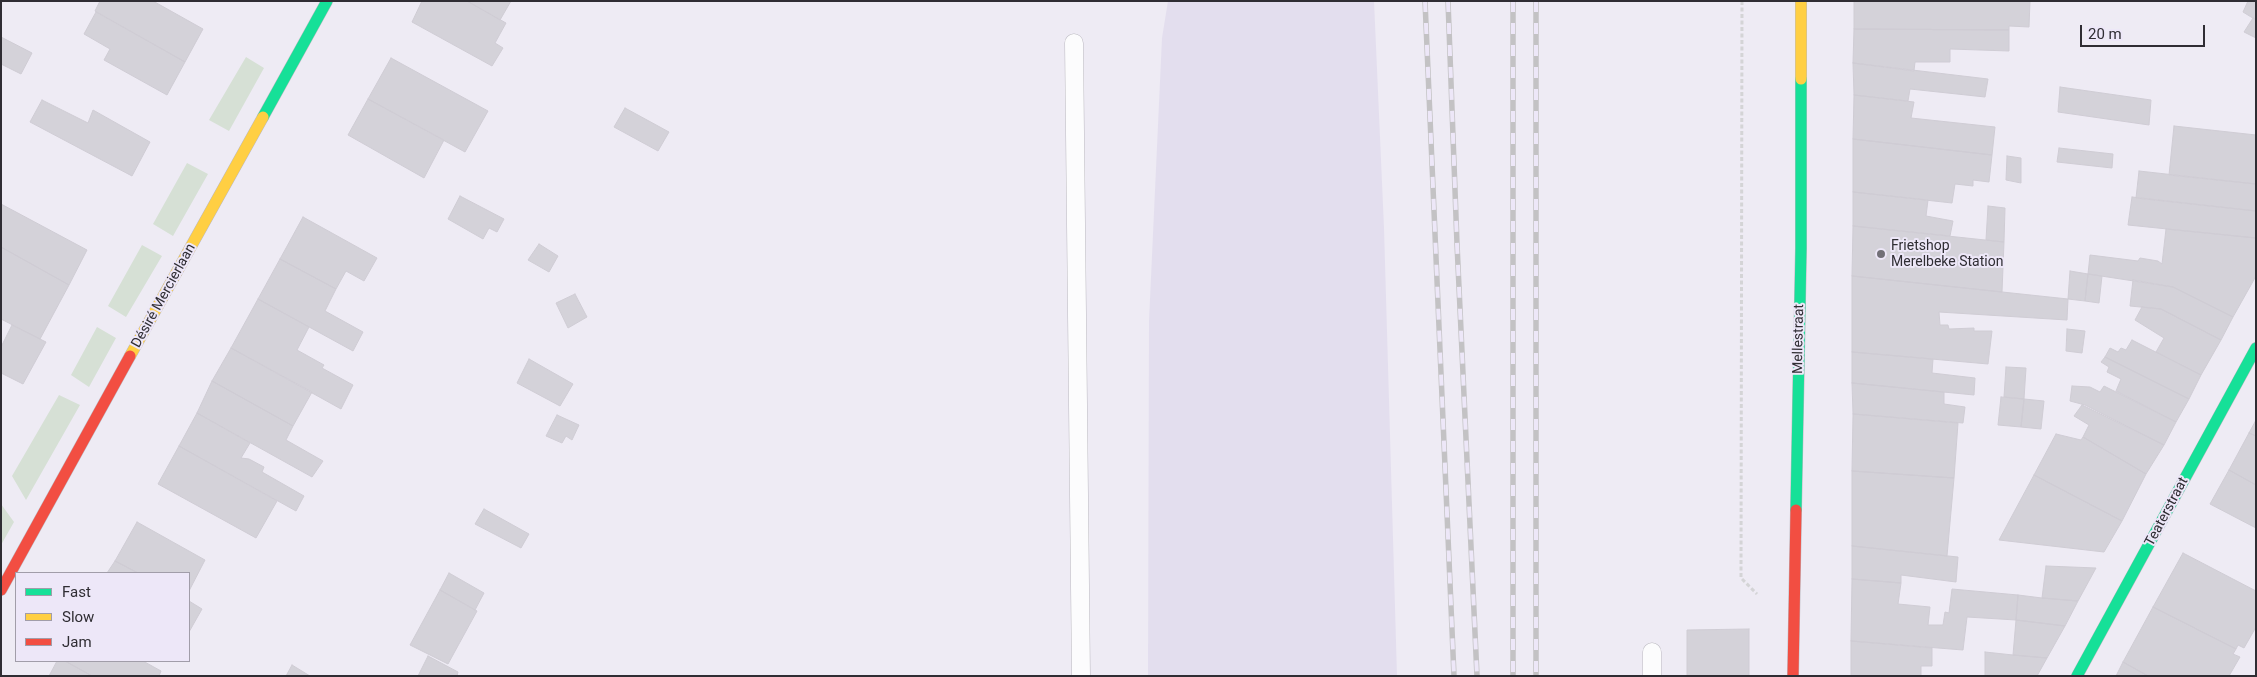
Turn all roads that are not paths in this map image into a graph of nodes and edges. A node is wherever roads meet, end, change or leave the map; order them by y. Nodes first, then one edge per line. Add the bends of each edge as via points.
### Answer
1 (327, 1) edge
2 (1801, 1) edge
3 (1074, 43) dead end
4 (2256, 348) edge
5 (1, 590) edge
6 (1652, 652) dead end
7 (1081, 676) edge
8 (1652, 676) edge
9 (1792, 676) edge
10 (2077, 676) edge

1 - 5 street, Désiré Mercierlaan
2 - 9 street, Mellestraat via 1801,248
3 - 7 lane
4 - 10 street, Teaterstraat
6 - 8 lane

